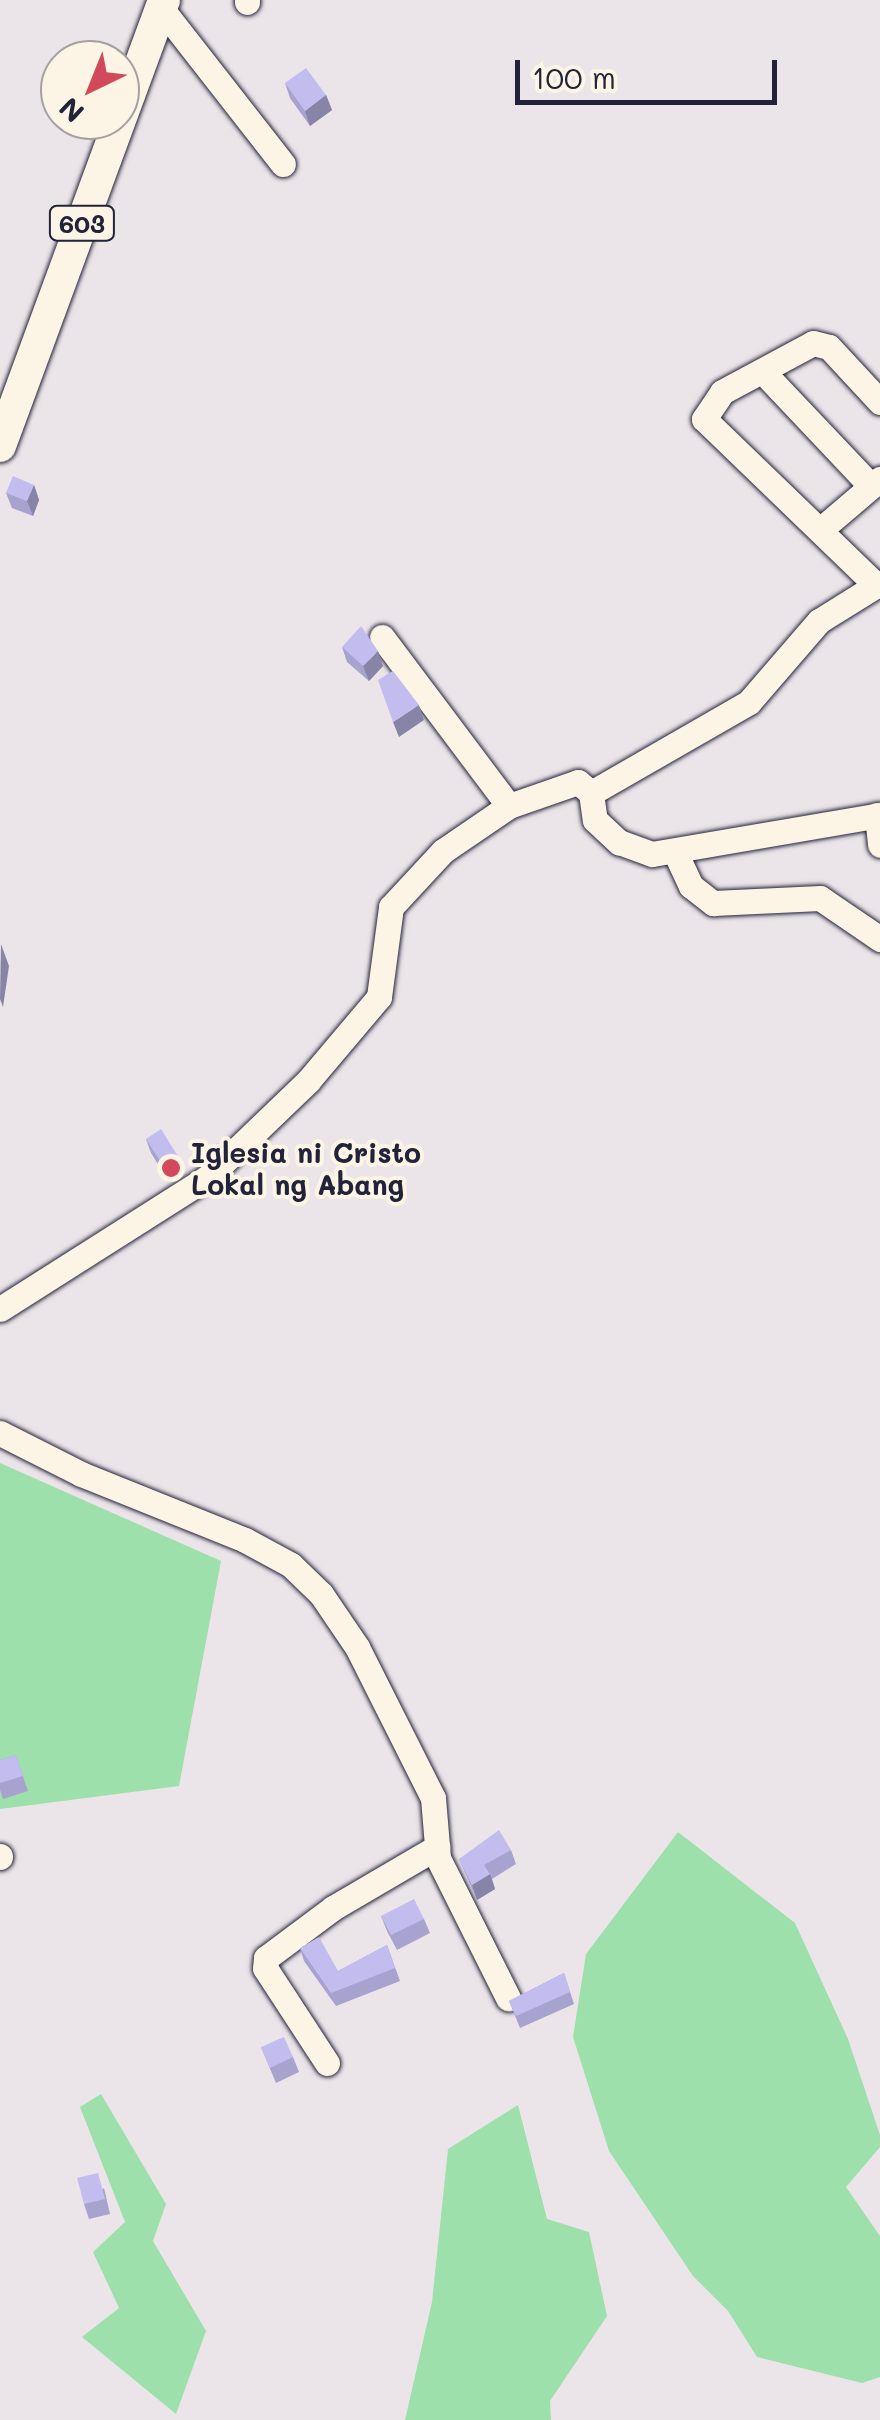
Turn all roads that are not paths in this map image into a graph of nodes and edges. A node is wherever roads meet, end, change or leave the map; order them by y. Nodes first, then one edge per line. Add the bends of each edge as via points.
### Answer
1 (162, 4) edge
2 (283, 164) dead end
3 (765, 374) junction
4 (880, 402) edge
5 (4, 429) edge
6 (875, 482) edge
7 (820, 530) junction
8 (878, 584) edge
9 (382, 637) dead end
10 (591, 793) junction
11 (509, 806) junction
12 (878, 815) edge
13 (880, 845) edge
14 (676, 854) junction
15 (880, 938) edge
16 (0, 1309) edge
17 (0, 1434) edge
18 (437, 1846) junction
19 (508, 1998) edge
20 (327, 2063) dead end

1 - 2 street
1 - 5 main road, 603
3 - 4 street via 813,343 829,346
3 - 6 street
3 - 7 street via 722,392 704,418
6 - 7 street
7 - 8 street
8 - 10 street via 819,621 750,702
9 - 11 street
10 - 11 street via 578,782
10 - 14 street via 595,820 620,842
11 - 16 street via 443,851 391,907 379,996 308,1081 208,1176
12 - 13 street
12 - 14 street
14 - 15 street via 691,886 713,903 820,898
17 - 18 street via 245,1540 321,1594 357,1648 433,1798
18 - 19 street
18 - 20 street via 307,1924 266,1958 264,1968

